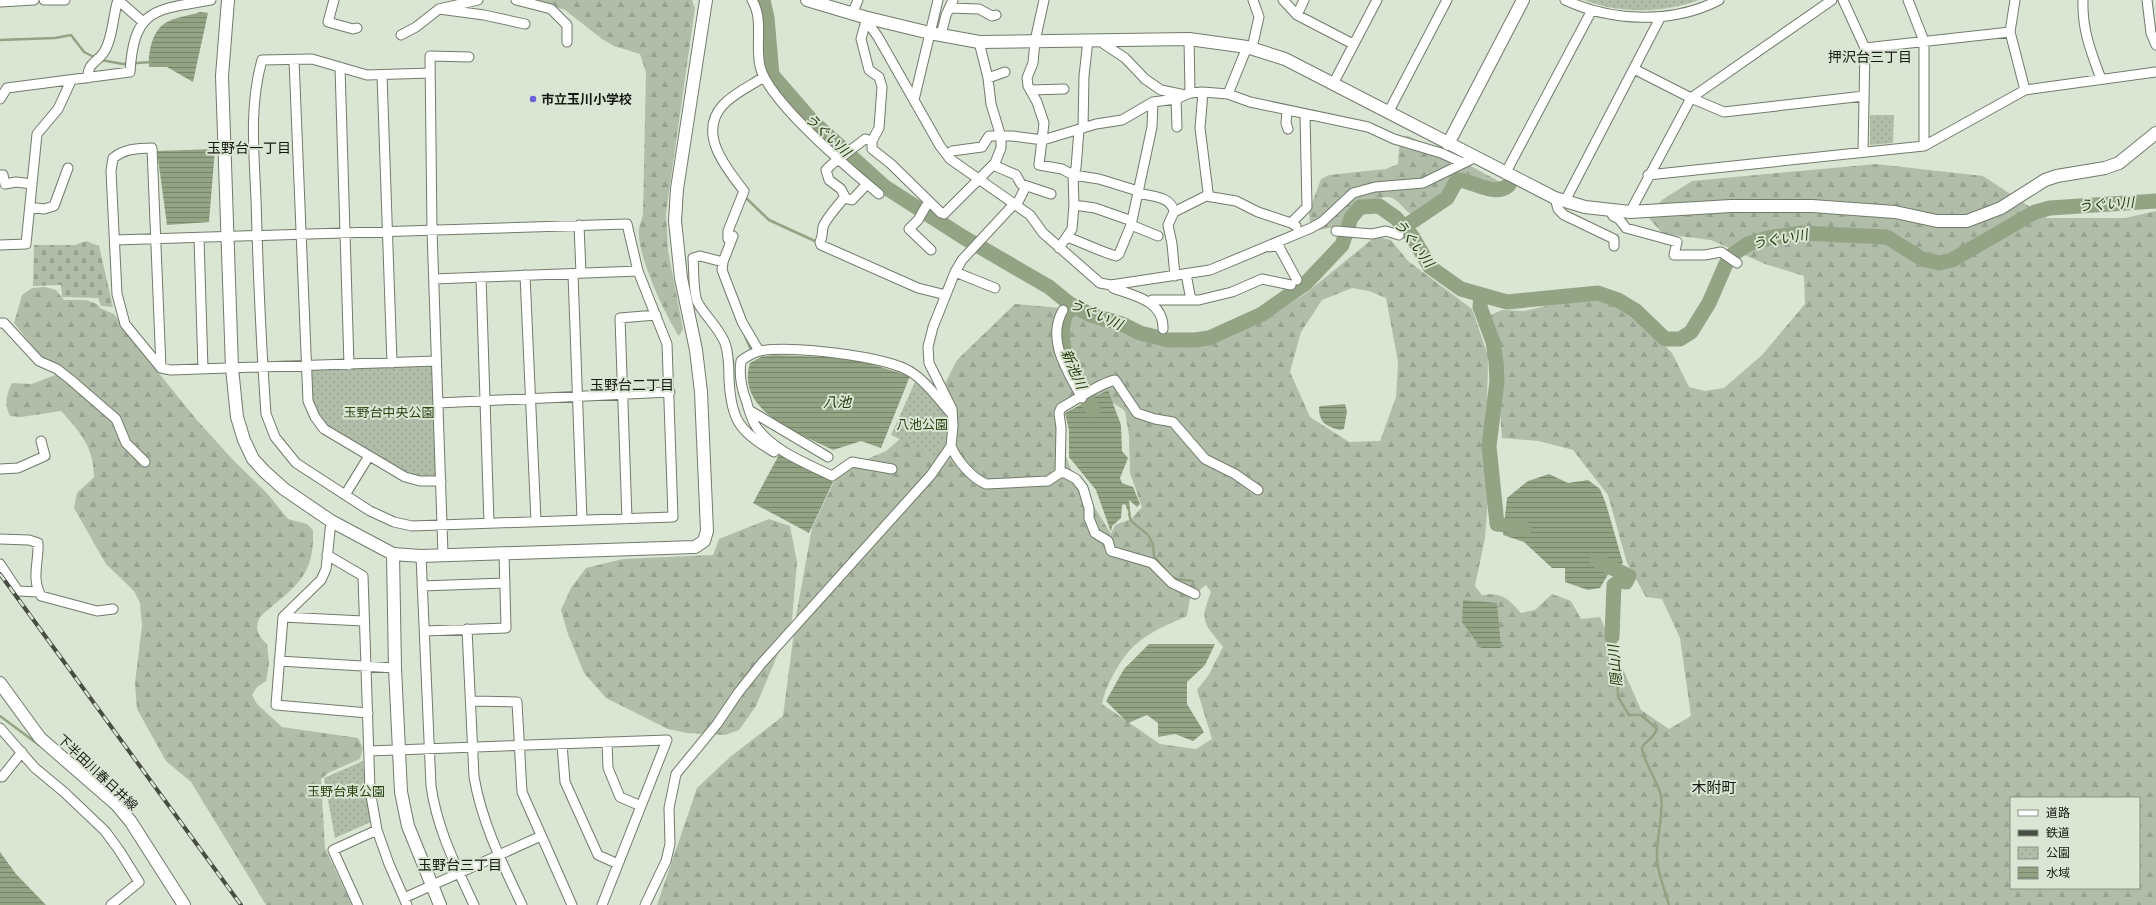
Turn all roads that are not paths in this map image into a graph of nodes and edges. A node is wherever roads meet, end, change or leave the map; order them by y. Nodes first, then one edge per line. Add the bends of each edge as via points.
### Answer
1 (34, 0) edge
2 (44, 0) edge
3 (65, 0) edge
4 (211, 0) edge
5 (228, 0) edge
6 (334, 0) edge
7 (478, 0) edge
8 (516, 0) edge
9 (706, 0) edge
10 (752, 0) edge
11 (807, 0) edge
12 (858, 0) edge
13 (938, 0) edge
14 (1044, 0) edge
15 (1253, 0) edge
16 (1283, 0) edge
17 (1304, 0) edge
18 (1377, 0) edge
19 (1447, 0) edge
20 (1523, 0) edge
21 (1565, 0) edge
22 (1719, 0) edge
23 (1832, 0) edge
24 (1843, 0) edge
25 (1908, 0) edge
26 (2014, 0) edge
27 (2083, 0) edge
28 (2146, 0) edge
29 (118, 1) edge
30 (0, 2) edge
31 (951, 4) edge
32 (439, 9) junction
33 (1592, 10) junction
34 (996, 15) dead end
35 (1297, 15) junction
36 (861, 17) junction
37 (1660, 18) junction
38 (142, 21) junction
39 (525, 24) dead end
40 (357, 28) dead end
41 (2010, 32) junction
42 (936, 34) junction
43 (401, 35) dead end
44 (1190, 39) junction
45 (1088, 40) junction
46 (1101, 40) junction
47 (1035, 41) junction
48 (1924, 41) junction
49 (567, 42) dead end
50 (979, 42) junction
51 (1353, 44) junction
52 (2156, 45) edge
53 (1249, 47) junction
54 (1865, 48) junction
55 (469, 57) dead end
56 (294, 60) junction
57 (340, 67) junction
58 (1634, 69) junction
59 (1005, 72) dead end
60 (2156, 72) edge
61 (430, 73) junction
62 (382, 75) junction
63 (764, 77) junction
64 (88, 78) junction
65 (988, 78) junction
66 (2101, 79) junction
67 (71, 81) junction
68 (1333, 84) junction
69 (1064, 89) dead end
70 (1031, 90) junction
71 (2025, 90) junction
72 (1203, 92) junction
73 (1188, 94) junction
74 (1228, 94) junction
75 (1864, 96) junction
76 (1691, 98) junction
77 (0, 99) edge
78 (1176, 99) junction
79 (914, 100) junction
80 (1153, 102) junction
81 (1287, 110) junction
82 (1388, 113) junction
83 (1305, 114) junction
84 (1177, 127) dead end
85 (1081, 129) junction
86 (1288, 129) dead end
87 (2156, 133) edge
88 (1001, 137) junction
89 (1042, 140) junction
90 (872, 141) junction
91 (1448, 144) junction
92 (1924, 146) junction
93 (1863, 152) junction
94 (947, 155) junction
95 (839, 159) junction
96 (1468, 161) junction
97 (993, 165) junction
98 (68, 168) dead end
99 (1506, 174) junction
100 (0, 175) edge
101 (1073, 175) junction
102 (1648, 175) junction
103 (978, 179) junction
104 (32, 184) junction
105 (867, 184) junction
106 (1026, 186) junction
107 (1138, 192) junction
108 (879, 194) dead end
109 (1050, 194) dead end
110 (1206, 196) junction
111 (844, 198) junction
112 (1560, 200) junction
113 (1015, 205) junction
114 (1074, 205) junction
115 (926, 206) dead end
116 (30, 207) junction
117 (1610, 210) junction
118 (1174, 212) junction
119 (1630, 212) junction
120 (1131, 223) junction
121 (1291, 223) junction
122 (579, 225) junction
123 (432, 230) junction
124 (1336, 231) dead end
125 (388, 232) junction
126 (1301, 232) junction
127 (345, 233) junction
128 (301, 235) junction
129 (1400, 235) dead end
130 (257, 236) junction
131 (1158, 236) dead end
132 (228, 237) junction
133 (1067, 237) junction
134 (199, 238) junction
135 (156, 239) junction
136 (115, 240) junction
137 (0, 245) edge
138 (1269, 245) junction
139 (1614, 246) dead end
140 (1059, 248) junction
141 (931, 250) dead end
142 (723, 262) junction
143 (1737, 263) dead end
144 (638, 271) junction
145 (955, 272) junction
146 (577, 273) junction
147 (1186, 274) junction
148 (526, 275) junction
149 (1175, 276) junction
150 (481, 277) junction
151 (434, 279) junction
152 (1111, 285) junction
153 (995, 288) dead end
154 (946, 295) junction
155 (1191, 300) junction
156 (1149, 302) junction
157 (691, 303) junction
158 (1063, 310) dead end
159 (656, 315) junction
160 (0, 323) edge
161 (1163, 329) dead end
162 (759, 351) junction
163 (436, 361) junction
164 (392, 363) junction
165 (349, 364) junction
166 (306, 366) junction
167 (263, 367) junction
168 (161, 368) junction
169 (232, 368) junction
170 (203, 369) junction
171 (670, 392) junction
172 (623, 394) junction
173 (577, 396) junction
174 (531, 398) junction
175 (1082, 398) junction
176 (485, 400) junction
177 (438, 402) junction
178 (749, 410) junction
179 (952, 414) junction
180 (41, 441) dead end
181 (951, 446) junction
182 (776, 448) junction
183 (369, 456) junction
184 (828, 457) dead end
185 (145, 462) dead end
186 (0, 469) edge
187 (892, 469) dead end
188 (1060, 473) junction
189 (441, 481) junction
190 (1258, 490) dead end
191 (345, 495) junction
192 (627, 519) junction
193 (582, 520) junction
194 (536, 521) junction
195 (331, 522) junction
196 (489, 523) junction
197 (443, 525) junction
198 (0, 539) edge
199 (504, 553) junction
200 (393, 554) junction
201 (443, 554) junction
202 (328, 555) junction
203 (421, 556) junction
204 (0, 564) edge
205 (504, 583) junction
206 (422, 586) junction
207 (39, 592) junction
208 (1195, 594) dead end
209 (113, 610) dead end
210 (283, 616) junction
211 (364, 621) junction
212 (467, 629) junction
213 (425, 631) junction
214 (279, 661) junction
215 (365, 667) junction
216 (395, 668) junction
217 (0, 683) edge
218 (471, 701) junction
219 (368, 713) junction
220 (0, 728) edge
221 (607, 742) junction
222 (562, 744) junction
223 (518, 745) junction
224 (473, 747) junction
225 (428, 748) junction
226 (398, 750) junction
227 (369, 751) junction
228 (22, 752) junction
229 (2, 776) dead end
230 (641, 806) junction
231 (377, 830) junction
232 (541, 836) junction
233 (498, 856) junction
234 (618, 864) junction
235 (459, 873) junction
236 (431, 886) junction
237 (406, 902) edge
238 (111, 905) edge
239 (184, 905) edge
240 (358, 905) edge
241 (440, 905) edge
242 (474, 905) edge
243 (522, 905) edge
244 (572, 905) edge
245 (602, 905) edge
246 (645, 905) edge

1 - 30 street
2 - 3 street
4 - 38 street via 157,11
5 - 132 street via 222,76
6 - 40 street via 328,22
7 - 32 street
8 - 49 street via 551,9 567,25
9 - 157 street via 677,190 675,222 677,251
10 - 63 street via 758,13 760,65
11 - 36 street
12 - 36 street
13 - 42 street
14 - 47 street
15 - 53 street via 1259,17
16 - 35 street
17 - 35 street
18 - 51 street
19 - 82 street
20 - 91 street
21 - 33 street
22 - 37 street via 1691,11
23 - 76 street
24 - 54 street
25 - 48 street
26 - 41 street
27 - 66 street via 2082,21
28 - 52 street via 2151,33
29 - 38 street
29 - 64 street via 106,47 103,54 90,67
31 - 34 street
31 - 42 street
32 - 39 street
32 - 43 street
33 - 37 street
33 - 99 street
35 - 51 street
36 - 42 street
36 - 79 street via 878,37
36 - 90 street via 862,39 869,70 879,77 882,87 879,128
37 - 58 street
38 - 64 street via 132,50 130,72
41 - 48 street
41 - 71 street
42 - 50 street
42 - 79 street
44 - 46 street
44 - 53 street
44 - 73 street
45 - 46 street
45 - 47 street
45 - 85 street
46 - 73 street via 1161,90
47 - 50 street
47 - 70 street via 1033,63 1028,78
48 - 54 street
48 - 92 street
50 - 65 street
51 - 68 street
53 - 68 street via 1285,59
53 - 74 street
54 - 75 street
55 - 61 street via 430,56
56 - 57 street via 312,59
56 - 128 street
56 - 130 street via 262,60 256,80 253,110
57 - 62 street via 366,75
57 - 127 street
58 - 76 street
58 - 112 street
59 - 65 street
60 - 66 street
61 - 62 street
61 - 123 street
62 - 125 street
63 - 95 street via 782,104
63 - 142 street via 724,104 713,120 712,132 718,155 744,192 728,231 728,239 732,237
64 - 67 street
65 - 88 street via 991,104
66 - 71 street
67 - 77 street via 7,88
67 - 104 street via 58,109 37,134
68 - 82 street
69 - 70 street
70 - 89 street via 1044,123
71 - 92 street
72 - 73 street
72 - 74 street
72 - 110 street via 1200,128 1208,188
73 - 78 street
74 - 81 street
75 - 76 street via 1724,112
75 - 93 street
76 - 102 street
78 - 80 street
78 - 84 street
79 - 94 street
80 - 85 street via 1122,120
80 - 107 street via 1152,127
81 - 83 street
81 - 86 street
82 - 91 street
83 - 96 street via 1368,127 1394,139
83 - 121 street via 1307,207
85 - 89 street
85 - 101 street
87 - 119 street via 2119,163 2045,180 2001,208 1967,221 1937,221 1895,212 1812,206 1731,206
88 - 89 street
88 - 94 street via 989,136 982,147 952,151
88 - 97 street via 1001,148
89 - 101 street via 1039,165 1062,169
90 - 95 street via 865,139
90 - 103 street via 874,152 891,164 943,214
91 - 96 street
92 - 93 street
93 - 102 street
94 - 103 street
95 - 105 street
95 - 111 street via 826,170 829,180 842,189
96 - 99 street
96 - 126 street via 1423,183 1375,187 1353,193 1322,222
97 - 103 street
97 - 106 street via 1016,175 1021,184
98 - 116 street via 54,206 44,209
99 - 112 street
100 - 104 street via 3,175 5,184
101 - 107 street via 1099,179
101 - 114 street
102 - 119 street
103 - 113 street
104 - 116 street
105 - 108 street
105 - 111 street via 852,200
106 - 109 street
106 - 113 street
107 - 118 street via 1162,198 1170,204
107 - 120 street
110 - 118 street
110 - 121 street via 1236,201 1258,212
111 - 154 street via 823,227 821,245 918,288
112 - 117 street
112 - 139 street via 1558,209 1564,215 1614,239
113 - 140 street via 1030,215 1042,233
113 - 145 street via 973,248
114 - 120 street via 1094,208
114 - 133 street via 1072,229
115 - 141 street via 909,229
116 - 137 street via 26,244
117 - 119 street
117 - 143 street via 1626,228 1677,242 1674,255 1721,252
118 - 149 street via 1168,225
120 - 131 street
120 - 133 street via 1116,256 1094,250
121 - 126 street
122 - 123 street
122 - 144 street via 627,224
122 - 146 street
123 - 125 street
123 - 151 street
124 - 129 street via 1372,234 1386,231
125 - 127 street
125 - 164 street
126 - 138 street
127 - 128 street
127 - 165 street
128 - 130 street
128 - 166 street
130 - 132 street
130 - 167 street
132 - 134 street
132 - 169 street
133 - 140 street
134 - 135 street
134 - 170 street
135 - 136 street
135 - 136 street via 152,148 131,149 114,158 111,171
135 - 168 street
136 - 168 street via 117,294 125,324
138 - 147 street via 1226,264
138 - 155 street via 1278,246 1294,283 1262,279 1232,292
140 - 152 street via 1100,283
142 - 157 street via 700,256 693,258
142 - 162 street via 722,270 742,322
144 - 146 street
144 - 159 street
145 - 153 street
145 - 154 street
146 - 148 street
146 - 173 street
147 - 149 street
147 - 155 street
148 - 150 street
148 - 174 street
149 - 152 street
150 - 151 street
150 - 176 street
151 - 163 street
152 - 156 street
154 - 179 street via 928,346 929,363 952,409
155 - 156 street
156 - 161 street via 1160,311
157 - 182 street via 716,326 725,343 729,359 732,408 740,426 751,438 774,452
157 - 199 street via 701,392 707,531 704,541 695,547
158 - 175 street via 1056,331 1056,342 1062,361
159 - 171 street via 667,344
159 - 172 street via 620,318
160 - 185 street via 4,323 38,361 71,380 116,419 126,443
162 - 178 street via 741,361 742,388
162 - 179 street via 784,349 824,352 853,355 896,365 910,371 925,383
163 - 164 street
163 - 177 street
164 - 165 street
165 - 166 street
166 - 167 street
166 - 183 street via 308,401 315,417 324,429
167 - 169 street
167 - 191 street via 266,414 275,437 296,463
168 - 170 street
169 - 170 street
169 - 195 street via 237,417 253,458 264,472 284,489
171 - 172 street
171 - 192 street via 673,517
172 - 173 street
172 - 192 street
173 - 174 street
173 - 193 street
174 - 176 street
174 - 194 street
175 - 188 street via 1061,408 1059,413
175 - 190 street via 1106,382 1115,380 1137,413 1174,422 1206,459
176 - 177 street
176 - 196 street
177 - 189 street
178 - 182 street via 757,429
178 - 184 street
179 - 181 street
180 - 186 street via 45,456 18,468
181 - 188 street via 954,454 978,480 986,484 1048,481
181 - 246 street via 931,475 761,664 676,774 669,808 670,844 666,861
182 - 187 street via 832,476 852,462
183 - 189 street via 405,477 420,481
183 - 191 street
188 - 208 street via 1076,479 1082,488 1088,500 1089,518 1095,533 1108,541 1111,551 1152,562 1172,583
189 - 197 street
191 - 197 street via 394,522 412,526
192 - 193 street
193 - 194 street
194 - 196 street
195 - 200 street
195 - 202 street
196 - 197 street
197 - 201 street
198 - 207 street via 29,540 38,543 39,557 35,563 34,574
199 - 201 street
199 - 205 street
200 - 203 street
200 - 216 street
201 - 203 street
202 - 210 street via 321,580
202 - 211 street via 363,576
203 - 206 street
204 - 207 street via 18,591
205 - 206 street
205 - 212 street via 506,628
206 - 213 street
207 - 209 street via 41,596 97,611
210 - 211 street
210 - 214 street
211 - 215 street
212 - 213 street
212 - 218 street
213 - 225 street
214 - 215 street
214 - 219 street via 276,705
215 - 216 street
215 - 219 street
216 - 226 street
217 - 239 street, 下半田川春日井線 via 40,738 117,805 131,822
218 - 223 street via 517,702
218 - 224 street
219 - 227 street
220 - 228 street
221 - 222 street
221 - 230 street via 608,768 620,797
221 - 230 street via 667,740
222 - 223 street
222 - 234 street via 564,782 598,855
223 - 224 street
223 - 232 street via 522,792
224 - 225 street
224 - 233 street via 478,799
225 - 226 street
225 - 235 street via 434,810
226 - 227 street
226 - 236 street via 401,792 408,826
227 - 231 street via 370,790
228 - 229 street
228 - 238 street via 34,768 64,792 105,832 139,882
230 - 234 street
231 - 237 street
231 - 240 street via 333,850
232 - 233 street
232 - 244 street
233 - 235 street
233 - 243 street
234 - 245 street
235 - 236 street
235 - 242 street
236 - 237 street
236 - 241 street

